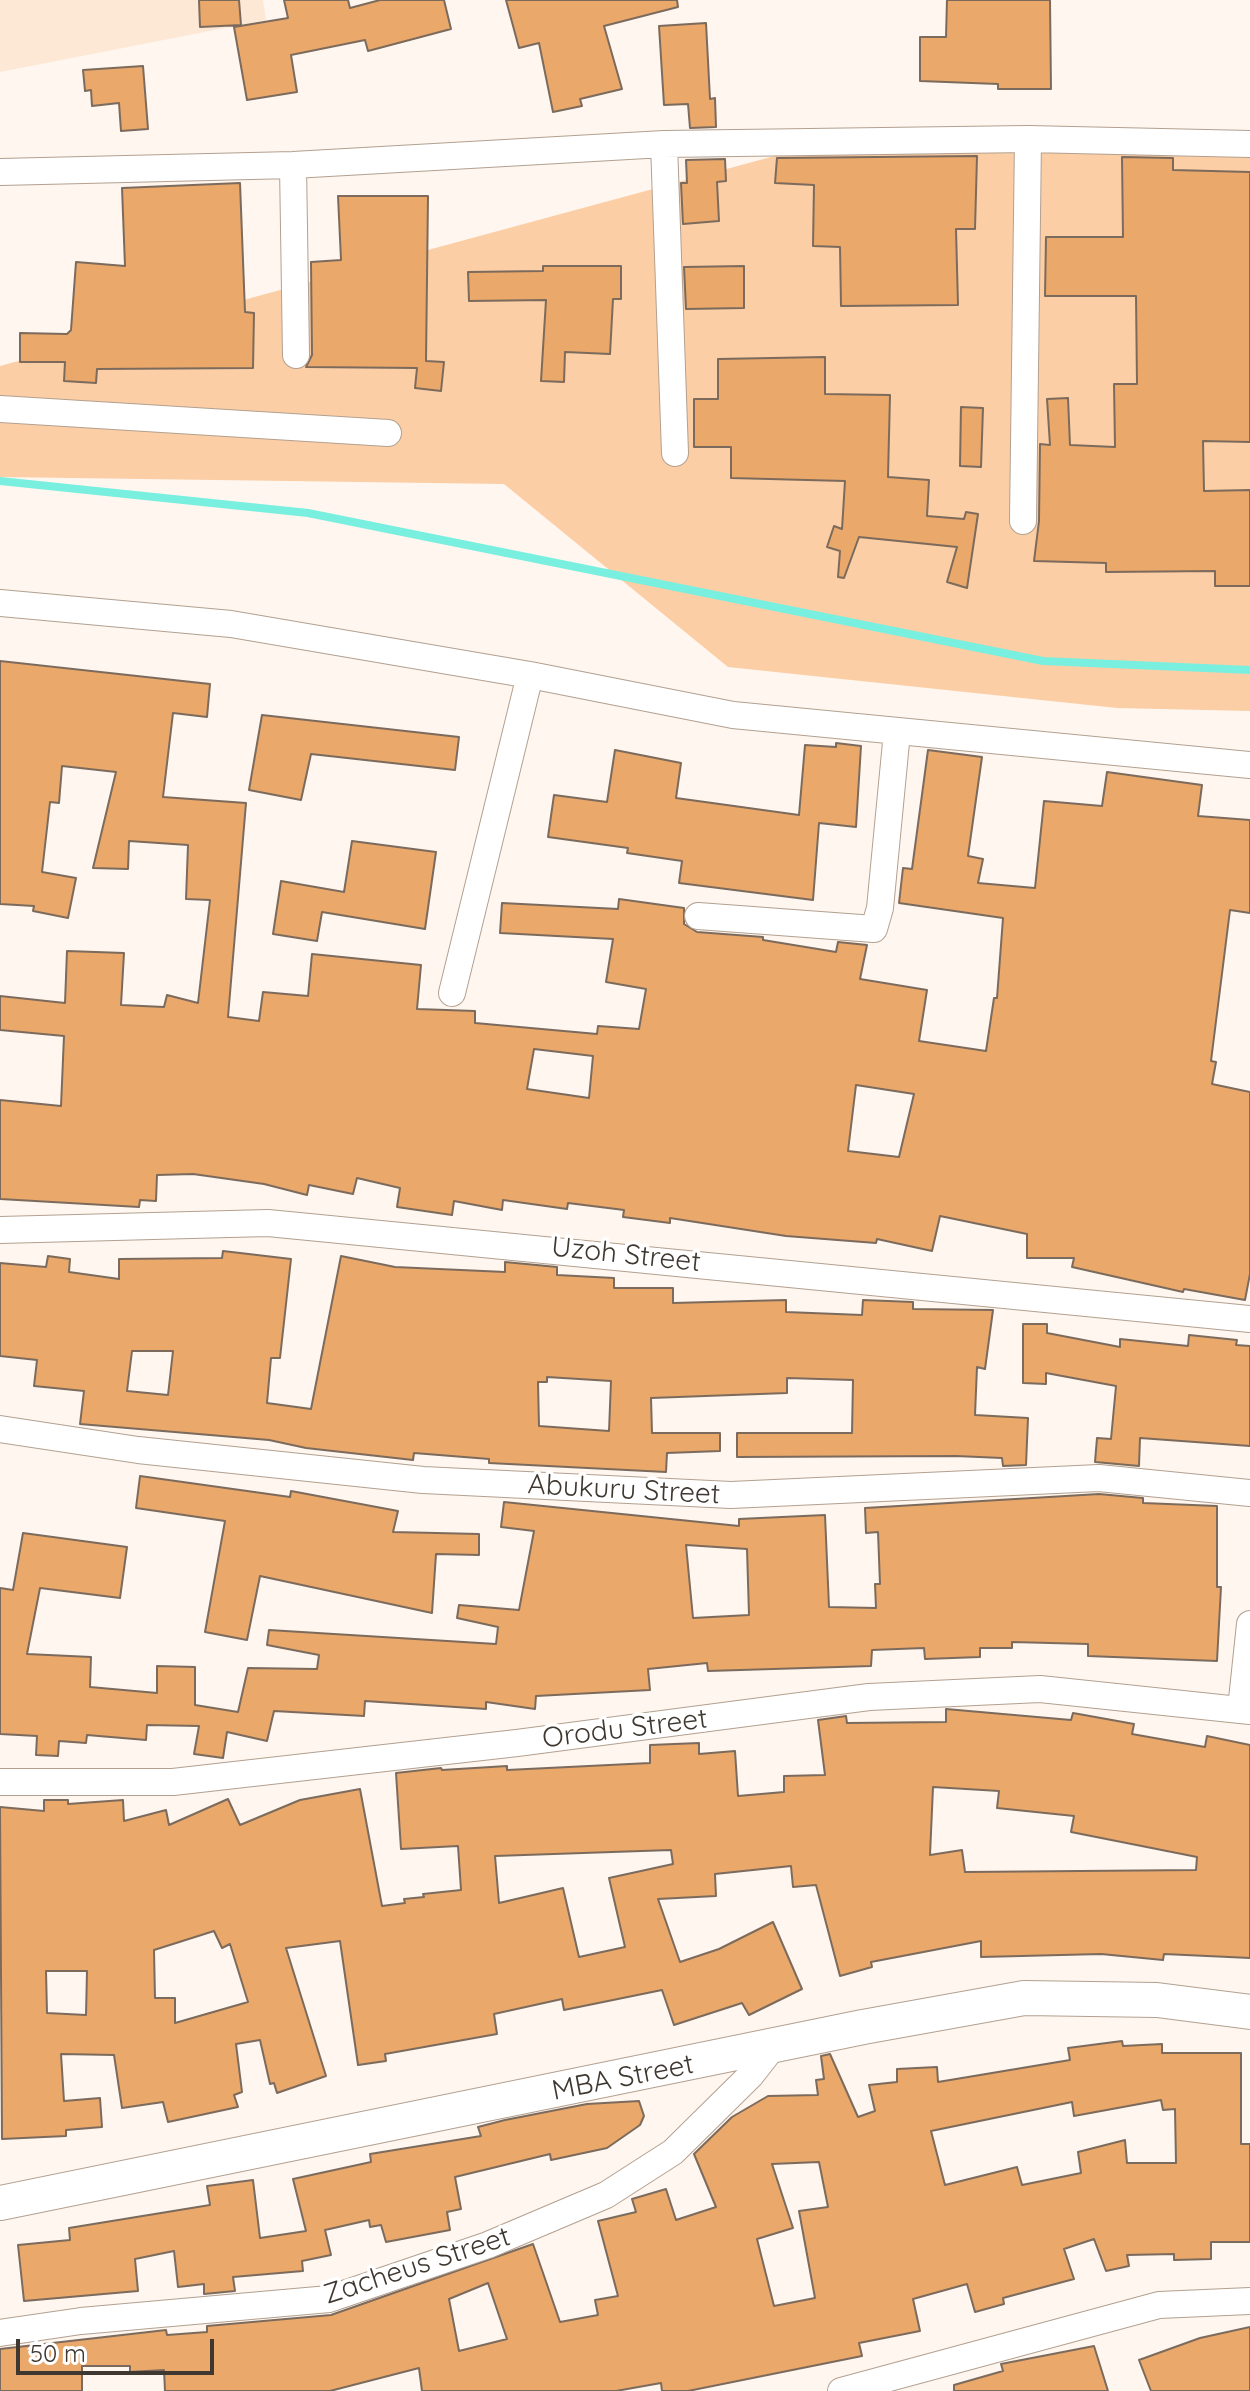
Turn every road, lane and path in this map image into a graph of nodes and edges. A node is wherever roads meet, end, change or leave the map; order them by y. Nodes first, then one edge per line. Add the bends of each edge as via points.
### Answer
1 (1028, 139) junction
2 (664, 144) junction
3 (1250, 144) edge
4 (293, 165) junction
5 (0, 172) edge
6 (296, 355) dead end
7 (0, 409) edge
8 (388, 433) dead end
9 (675, 453) dead end
10 (1023, 521) dead end
11 (0, 603) edge
12 (530, 675) junction
13 (897, 732) junction
14 (1250, 765) edge
15 (698, 916) dead end
16 (452, 993) dead end
17 (0, 1230) edge
18 (1250, 1319) edge
19 (0, 1429) edge
20 (1250, 1493) edge
21 (1250, 1624) edge
22 (1245, 1710) edge
23 (0, 1782) edge
24 (1250, 2012) edge
25 (772, 2048) junction
26 (0, 2203) edge
27 (1250, 2301) edge
28 (0, 2333) edge
29 (841, 2391) edge

1 - 2 street
1 - 3 street
1 - 10 street
2 - 4 street
2 - 9 street
4 - 5 street
4 - 6 street
7 - 8 street
11 - 12 street via 231,624
12 - 13 street via 733,715
12 - 16 street
13 - 14 street
13 - 15 street via 874,929
17 - 18 street, Uzoh Street via 268,1223
19 - 20 street, Abukuru Street via 138,1450 423,1480 731,1495 1099,1478
21 - 22 street
22 - 23 street, Orodu Street via 1040,1689 869,1697 173,1782
24 - 25 street, MBA Street via 1157,2000 1024,1998
25 - 26 street, MBA Street
25 - 28 street, Zacheus Street via 673,2152 606,2195 488,2245 329,2299
27 - 29 street via 1159,2305

